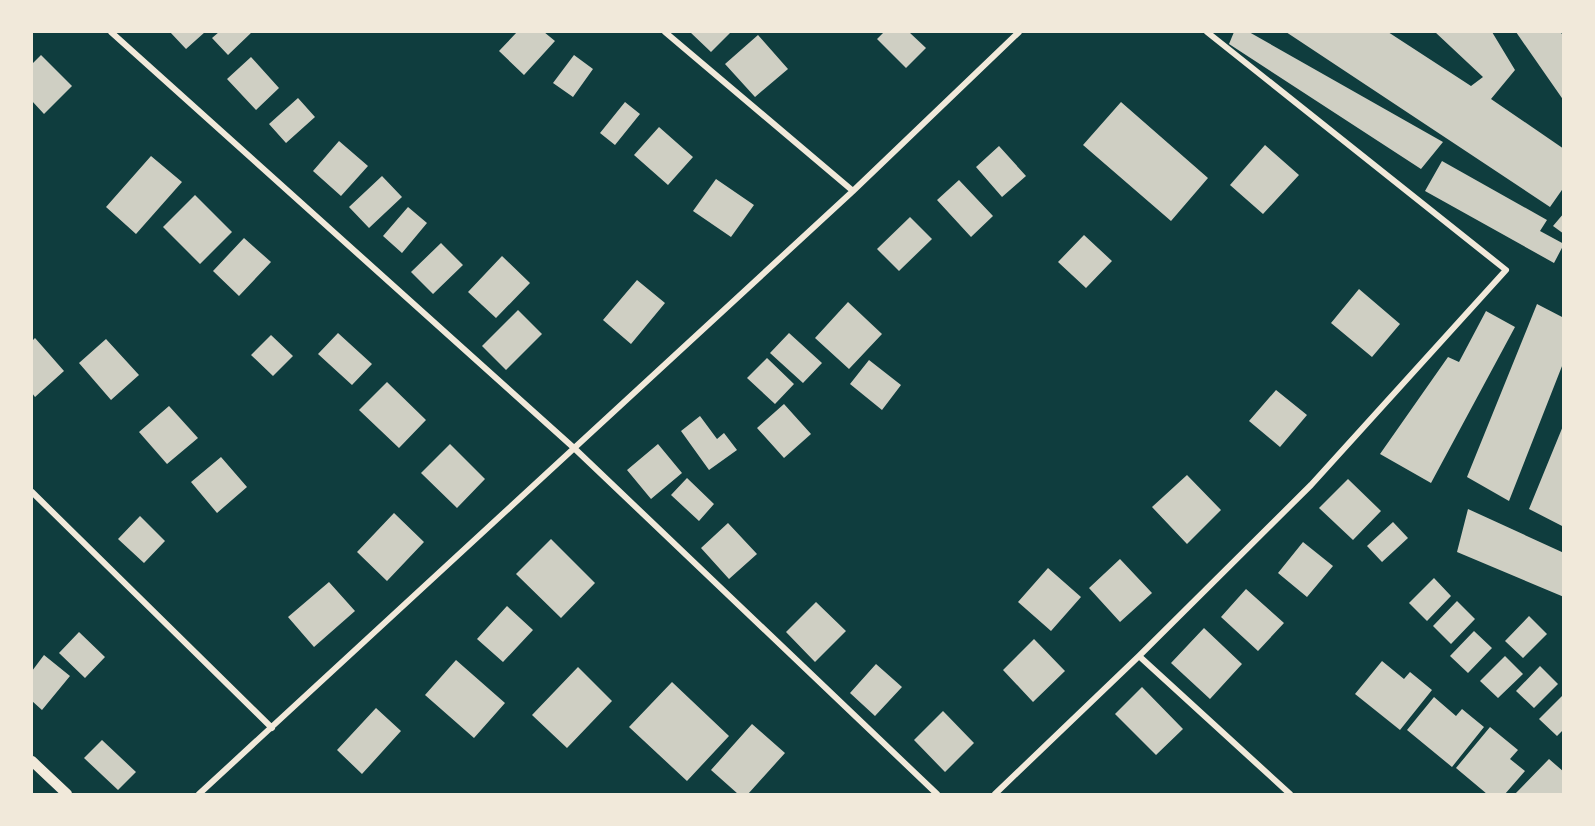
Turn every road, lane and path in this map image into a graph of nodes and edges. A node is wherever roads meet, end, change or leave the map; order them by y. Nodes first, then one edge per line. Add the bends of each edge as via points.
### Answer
1 (111, 32) edge
2 (665, 32) edge
3 (1019, 32) edge
4 (1207, 32) edge
5 (853, 191) junction
6 (574, 448) junction
7 (32, 492) edge
8 (1139, 656) junction
9 (272, 728) junction
10 (32, 761) edge
11 (67, 795) edge
12 (199, 795) edge
13 (937, 795) edge
14 (995, 795) edge
15 (1290, 795) edge

1 - 6 street
2 - 5 street
3 - 5 street
4 - 8 street via 1506,270 1311,485
5 - 6 street
6 - 9 street
6 - 13 street
7 - 9 street
8 - 14 street
8 - 15 street
9 - 12 street
10 - 11 street

